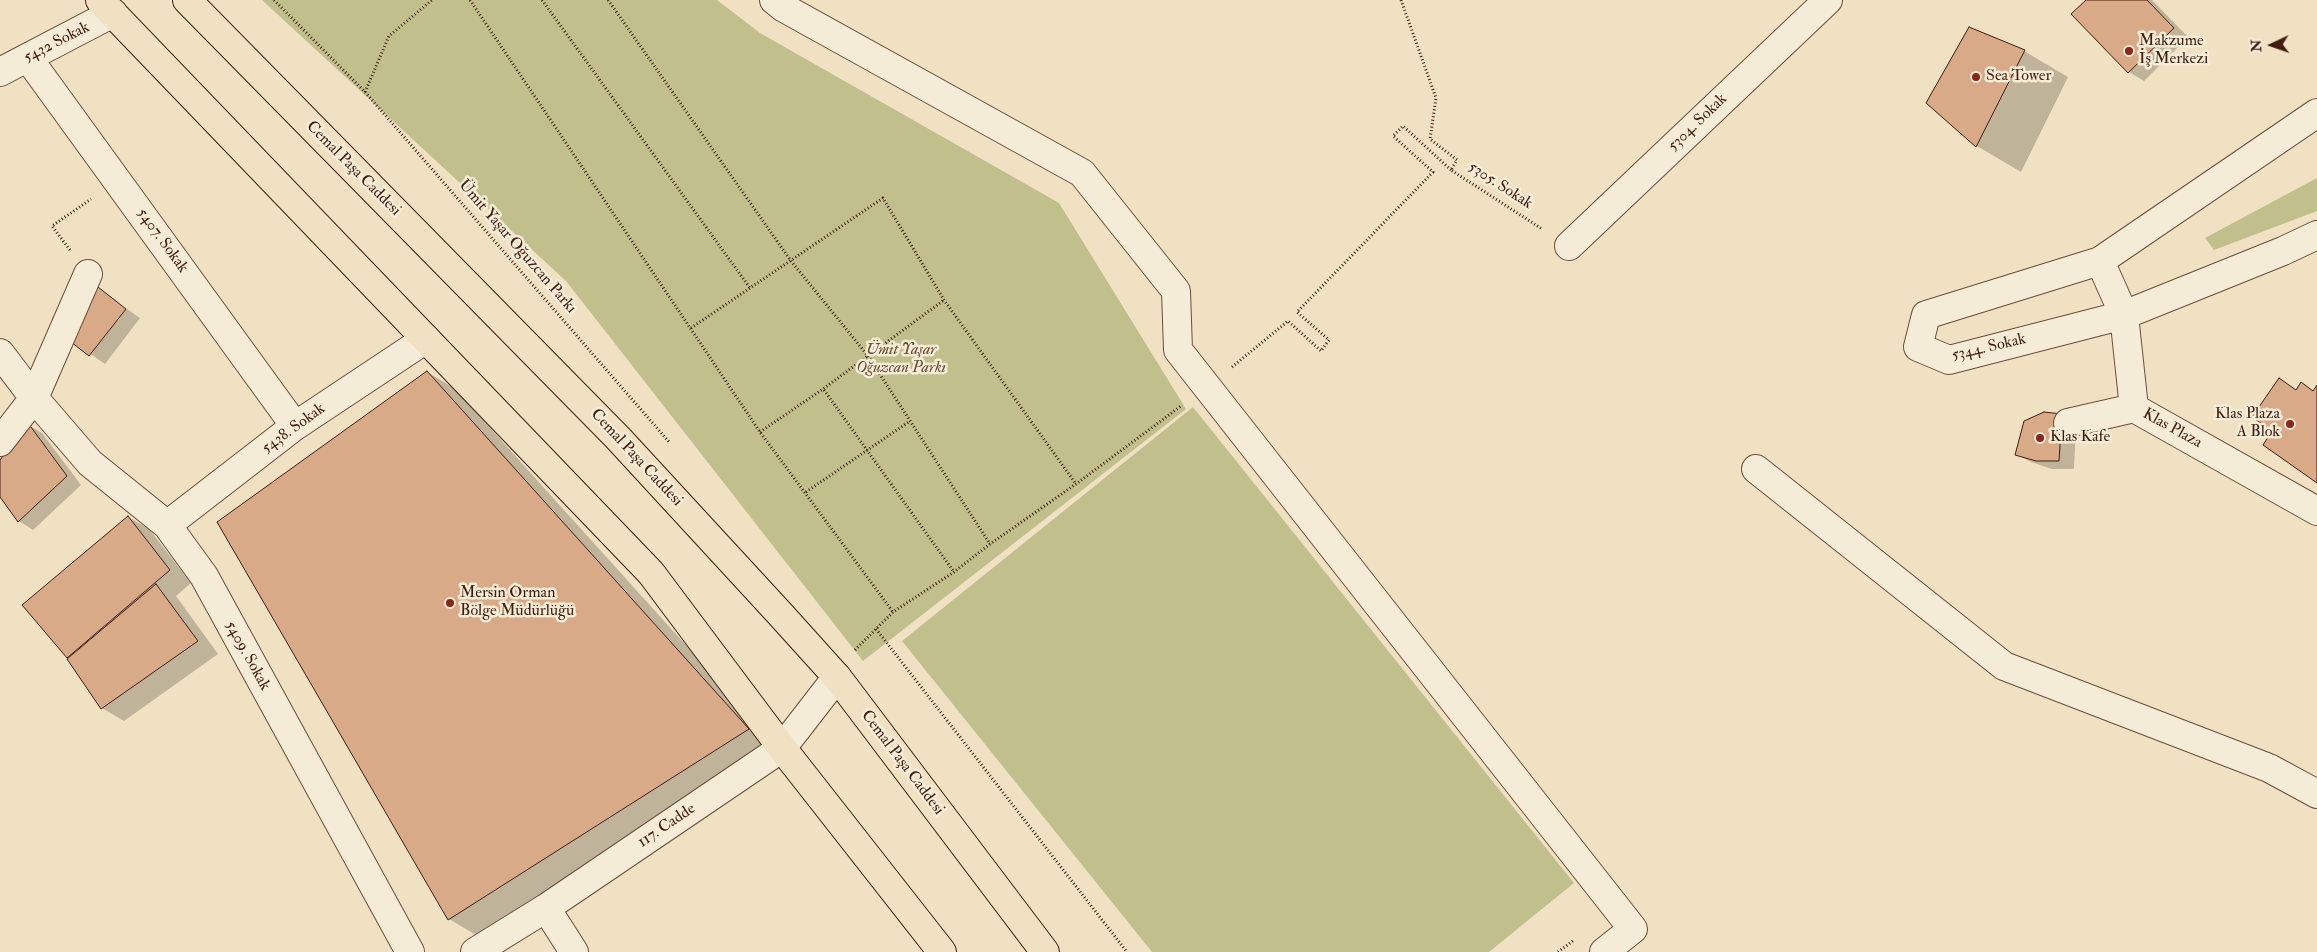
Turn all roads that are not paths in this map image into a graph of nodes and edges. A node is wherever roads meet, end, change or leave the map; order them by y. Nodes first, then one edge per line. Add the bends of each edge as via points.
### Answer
1 (187, 0) edge
2 (774, 0) edge
3 (1828, 0) edge
4 (107, 7) edge
5 (28, 58) junction
6 (0, 72) edge
7 (2317, 113) edge
8 (2317, 235) edge
9 (1569, 246) road end
10 (2100, 261) junction
11 (88, 274) road end
12 (2124, 315) junction
13 (426, 339) junction
14 (0, 353) edge
15 (34, 398) junction
16 (2134, 408) junction
17 (2068, 423) dead end
18 (295, 426) junction
19 (0, 442) edge
20 (1756, 469) dead end
21 (2317, 511) edge
22 (167, 525) junction
23 (837, 677) junction
24 (782, 748) junction
25 (2317, 794) edge
26 (546, 908) junction
27 (410, 952) edge
28 (475, 952) edge
29 (574, 952) edge
30 (942, 952) edge
31 (1045, 952) edge
32 (1604, 952) edge

1 - 23 main road, Cemal Paşa Caddesi via 618,438
2 - 32 street via 1082,173 1176,291 1178,350 1633,929
3 - 9 street, 5304. Sokak
4 - 5 street, 5432 Sokak
4 - 13 main road
5 - 6 street, 5432 Sokak
5 - 18 street, 5407. Sokak
7 - 10 street, 5344. Sokak
8 - 12 street, 5344. Sokak
10 - 12 street
10 - 12 street, 5344. Sokak via 1926,316 1918,347 1949,360
11 - 15 street
12 - 16 street, Klas Plaza
13 - 18 street, 5438. Sokak
13 - 24 main road via 651,573
14 - 15 street, 5409. Sokak
15 - 19 street
15 - 22 street, 5409. Sokak via 90,463
16 - 17 street
16 - 21 street, Klas Plaza
18 - 22 street, 5438. Sokak
20 - 25 street via 2004,666 2269,768
22 - 27 street, 5409. Sokak via 204,576
23 - 24 street, 117. Cadde
23 - 31 main road, Cemal Paşa Caddesi
24 - 26 street, 117. Cadde
24 - 30 main road
26 - 28 street, 117. Cadde
26 - 29 street

